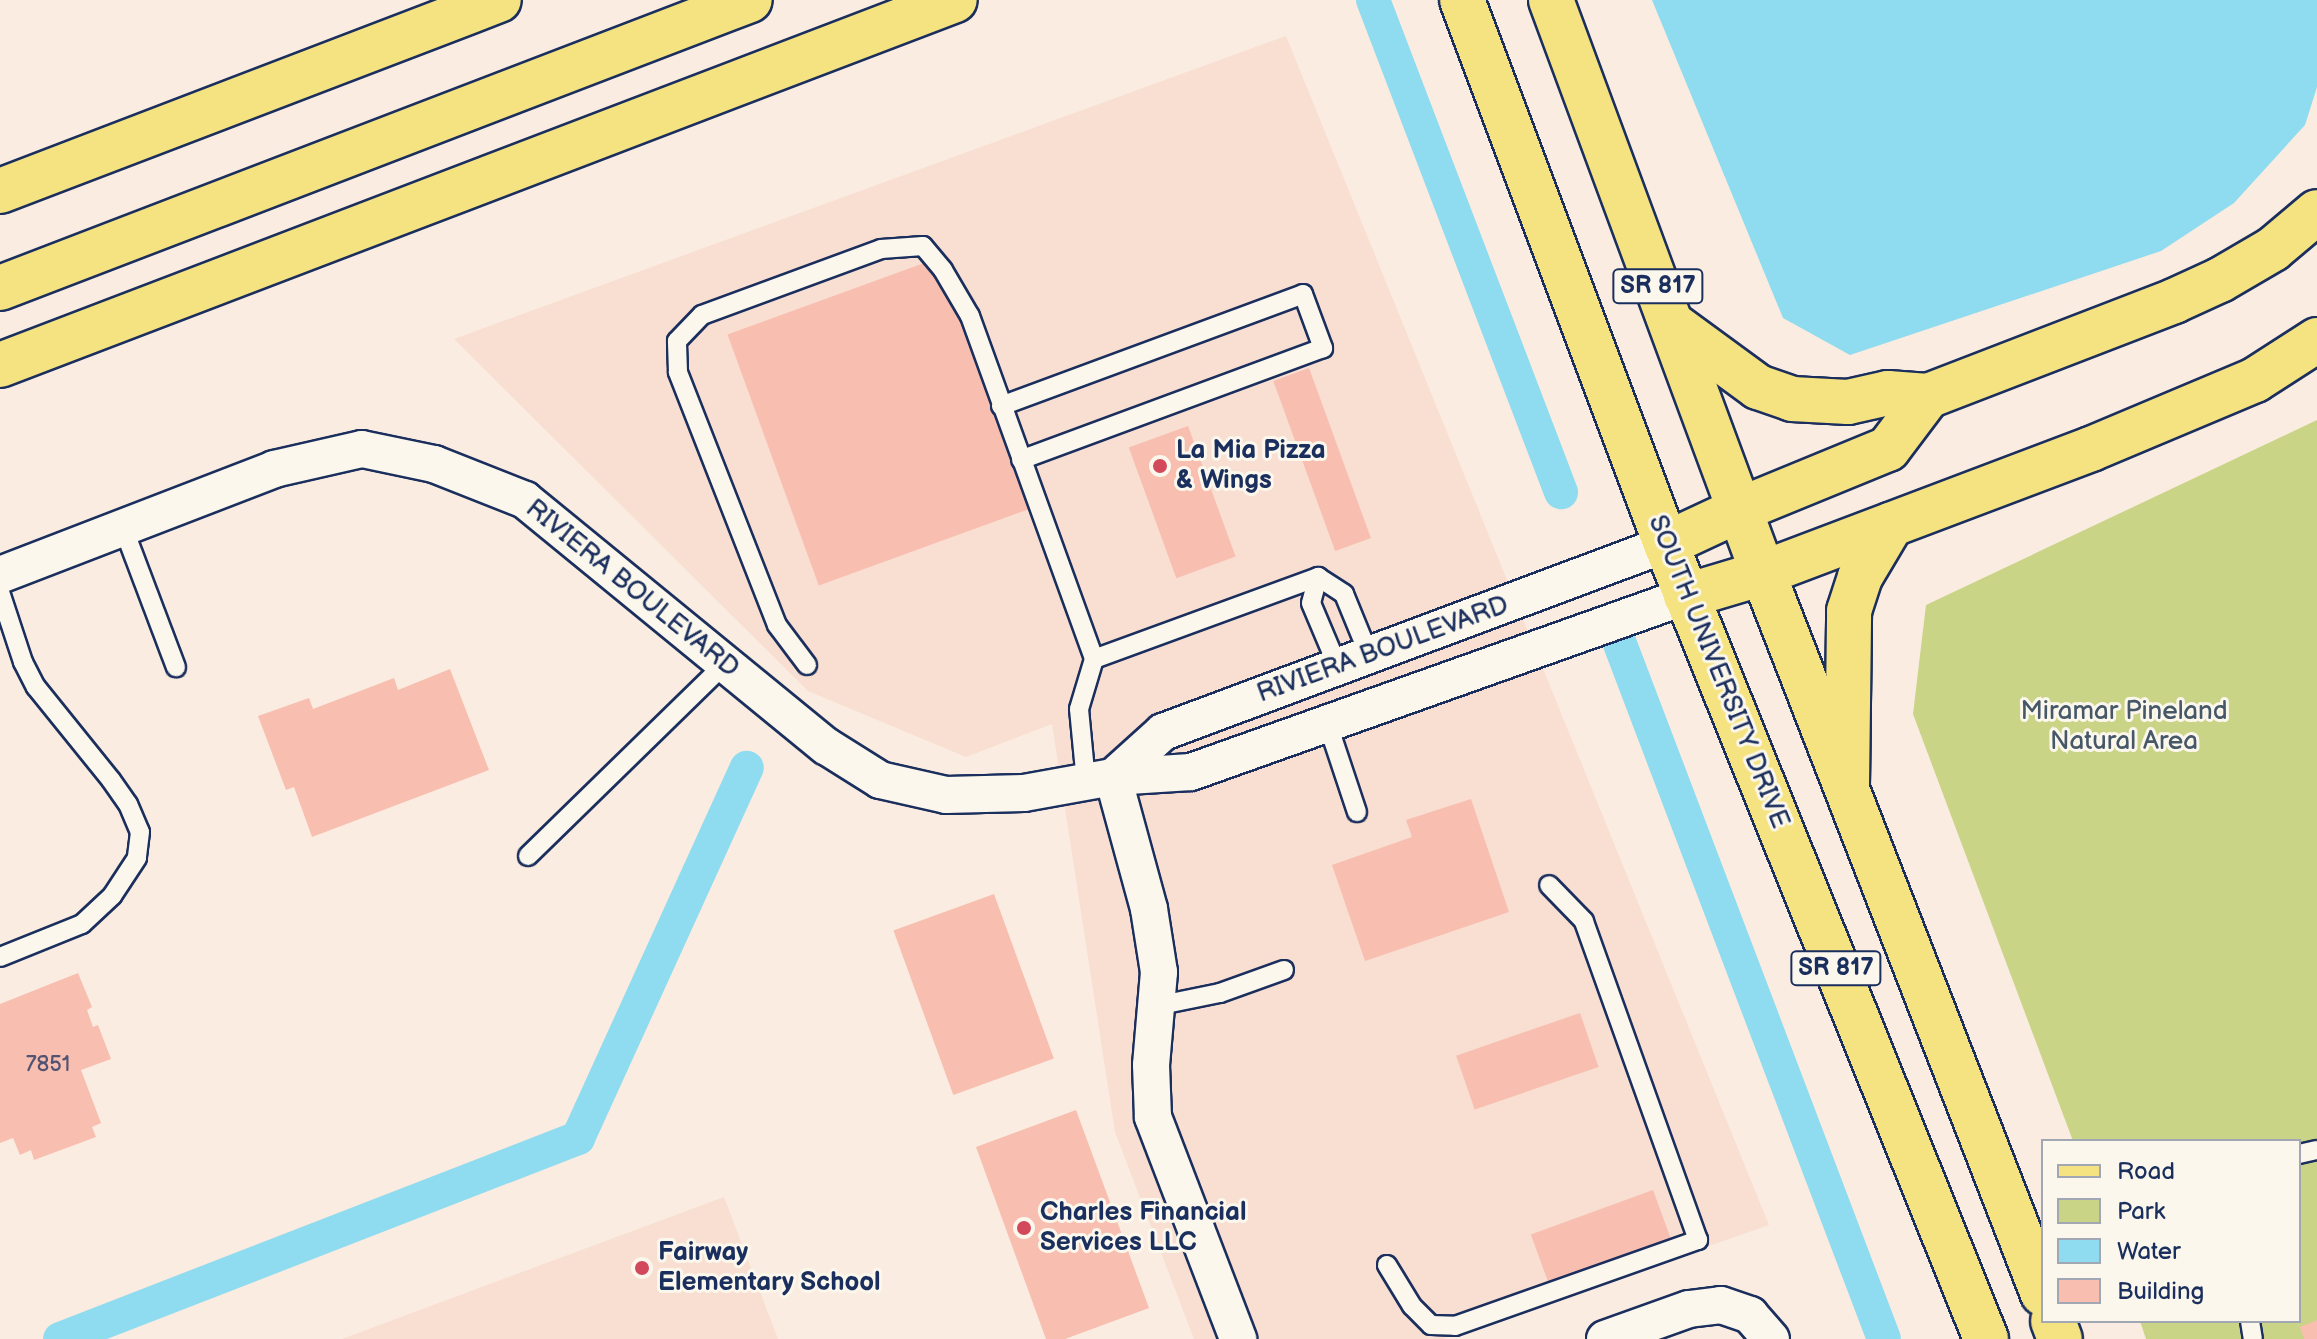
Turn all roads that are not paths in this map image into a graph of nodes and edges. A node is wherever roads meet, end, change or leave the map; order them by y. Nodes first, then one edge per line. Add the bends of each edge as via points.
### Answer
1 (499, 0) edge
2 (750, 0) edge
3 (955, 0) edge
4 (1462, 0) edge
5 (1551, 0) edge
6 (0, 191) edge
7 (2317, 212) edge
8 (0, 288) edge
9 (1672, 324) junction
10 (2317, 340) edge
11 (0, 365) edge
12 (1928, 396) junction
13 (1001, 406) junction
14 (1021, 460) junction
15 (1739, 510) junction
16 (1891, 525) junction
17 (123, 527) junction
18 (1666, 544) junction
19 (1763, 573) junction
20 (0, 575) edge
21 (1318, 577) junction
22 (0, 592) edge
23 (1686, 596) junction
24 (1094, 659) junction
25 (1353, 661) junction
26 (725, 664) junction
27 (807, 665) dead end
28 (176, 667) dead end
29 (1327, 722) junction
30 (1099, 779) junction
31 (1847, 785) junction
32 (1357, 812) dead end
33 (528, 856) dead end
34 (1549, 885) dead end
35 (0, 957) edge
36 (1284, 970) dead end
37 (1156, 1006) junction
38 (1387, 1265) dead end
39 (2041, 1289) edge
40 (1238, 1339) edge
41 (1605, 1339) edge
42 (1771, 1339) edge
43 (1986, 1339) edge

1 - 6 main road
2 - 8 main road
3 - 11 main road
4 - 18 main road, SOUTH UNIVERSITY DRIVE / SR 817
5 - 9 main road, SR 817
7 - 12 main road via 2273,249 2220,280
9 - 12 main road via 1758,387 1792,399 1848,402 1888,393
9 - 15 main road, SR 817
10 - 16 main road via 2255,380
12 - 15 main road via 1888,449
13 - 14 lane
13 - 14 lane via 1303,294 1323,348
13 - 27 lane via 970,316 923,246 881,249 702,315 677,341 678,372 777,625
14 - 24 lane
15 - 18 main road
15 - 19 main road, SR 817
16 - 19 main road
16 - 31 main road via 1860,577 1849,611
17 - 20 street, RIVIERA BOULEVARD
17 - 26 street, RIVIERA BOULEVARD via 274,469 362,449 434,464 525,500
17 - 28 lane
18 - 23 main road, SOUTH UNIVERSITY DRIVE / SR 817
18 - 25 street, RIVIERA BOULEVARD
19 - 23 main road
19 - 31 main road, SR 817
21 - 24 lane
21 - 25 lane via 1311,603
21 - 25 lane via 1344,594
22 - 35 lane via 36,687 111,780 140,832 137,858 112,896 82,924
23 - 29 street, RIVIERA BOULEVARD
23 - 43 main road, SOUTH UNIVERSITY DRIVE / SR 817
24 - 30 lane via 1079,709
25 - 30 street, RIVIERA BOULEVARD via 1163,732
26 - 30 street, RIVIERA BOULEVARD via 826,746 880,780 946,795 1024,793
26 - 33 lane
29 - 30 street, RIVIERA BOULEVARD via 1191,772
29 - 32 lane
30 - 37 street via 1149,909 1159,972
31 - 39 main road, SR 817
34 - 38 lane via 1584,921 1698,1240 1455,1326 1431,1325 1412,1306
36 - 37 lane via 1220,993
37 - 40 street via 1153,1117
41 - 42 street via 1689,1309 1721,1305 1750,1315

